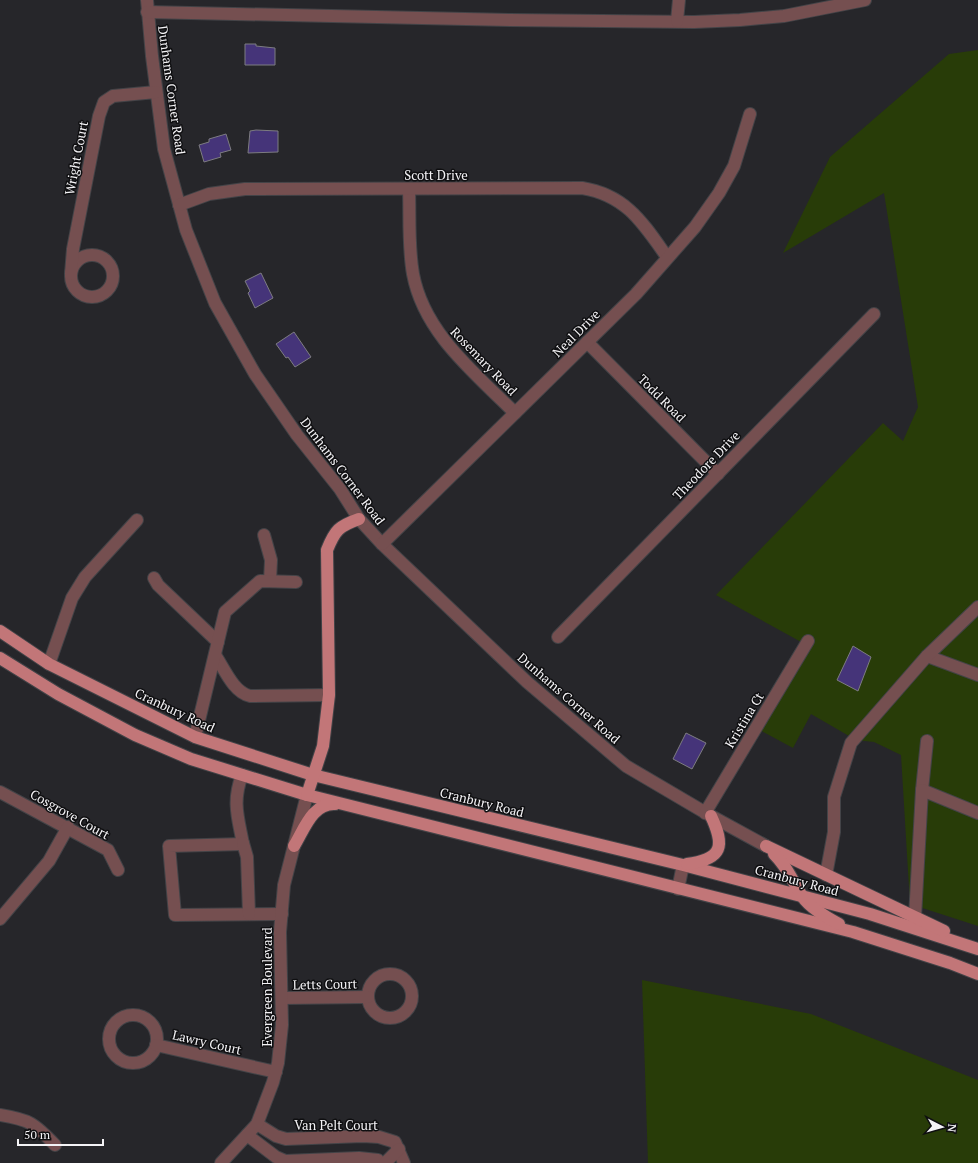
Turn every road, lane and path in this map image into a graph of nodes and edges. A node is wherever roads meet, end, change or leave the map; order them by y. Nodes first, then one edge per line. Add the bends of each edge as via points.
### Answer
1 (147, 0) edge
2 (678, 0) edge
3 (865, 0) edge
4 (147, 12) junction
5 (677, 21) junction
6 (156, 92) junction
7 (750, 114) dead end
8 (409, 189) junction
9 (179, 205) junction
10 (667, 257) junction
11 (71, 274) dead end
12 (874, 314) dead end
13 (587, 342) junction
14 (515, 413) junction
15 (718, 474) junction
16 (359, 519) junction
17 (137, 520) dead end
18 (264, 535) dead end
19 (382, 544) junction
20 (154, 578) dead end
21 (270, 582) junction
22 (296, 582) dead end
23 (978, 607) edge
24 (0, 631) edge
25 (558, 637) dead end
26 (808, 641) dead end
27 (218, 642) junction
28 (215, 654) junction
29 (927, 656) junction
30 (0, 658) edge
31 (49, 664) junction
32 (978, 675) edge
33 (330, 695) junction
34 (195, 737) junction
35 (927, 741) dead end
36 (242, 775) junction
37 (313, 775) junction
38 (922, 790) junction
39 (0, 792) edge
40 (307, 795) junction
41 (341, 804) junction
42 (978, 813) edge
43 (708, 814) junction
44 (68, 827) junction
45 (243, 843) junction
46 (294, 846) junction
47 (766, 846) junction
48 (683, 865) junction
49 (118, 870) dead end
50 (826, 875) junction
51 (678, 889) junction
52 (802, 897) junction
53 (249, 914) junction
54 (282, 914) junction
55 (915, 918) junction
56 (0, 919) edge
57 (853, 932) junction
58 (978, 948) edge
59 (978, 974) edge
60 (368, 997) dead end
61 (282, 998) junction
62 (156, 1045) dead end
63 (276, 1072) junction
64 (0, 1115) edge
65 (257, 1124) junction
66 (247, 1135) junction
67 (55, 1145) dead end
68 (399, 1149) junction
69 (221, 1163) edge
70 (380, 1163) edge
71 (384, 1163) edge
72 (404, 1163) edge

1 - 4 street, Dunhams Corner Road
2 - 5 street
3 - 5 street via 784,16
4 - 5 street
4 - 6 street, Dunhams Corner Road
6 - 9 street, Dunhams Corner Road via 164,149
6 - 11 street, Wright Court via 113,96 104,102 98,116 73,249
7 - 10 street, Neal Drive via 734,166 719,193 695,226
8 - 9 street, Scott Drive via 245,189 210,194
8 - 10 street, Scott Drive via 591,190 608,196 631,210
8 - 14 street, Rosemary Road via 411,258 416,289 422,304 436,331 446,343
9 - 16 street, Dunhams Corner Road via 186,230 215,303 254,374 297,435 340,489
10 - 13 street, Neal Drive via 636,294
12 - 15 street, Theodore Drive
13 - 14 street, Neal Drive
13 - 15 street, Todd Road
14 - 19 street, Neal Drive
15 - 25 street, Theodore Drive
16 - 19 street, Dunhams Corner Road
16 - 33 main road via 344,524 334,533 327,550
17 - 31 street via 85,577 72,598
18 - 21 street via 271,560
19 - 43 street, Dunhams Corner Road via 527,682 626,766
20 - 27 street via 158,585
21 - 22 street
21 - 27 street via 260,581 225,612
23 - 29 street
24 - 31 main road, Cranbury Road
26 - 43 street, Kristina Ct
27 - 28 street
28 - 33 street via 238,690 244,695
28 - 34 street
29 - 32 street
29 - 50 street via 850,743 834,797 834,832
30 - 36 main road via 58,694 135,735 191,759
31 - 34 main road, Cranbury Road
33 - 37 main road via 323,746
34 - 37 main road, Cranbury Road
35 - 38 street
36 - 40 main road
36 - 45 street via 235,802
37 - 40 main road
37 - 48 main road, Cranbury Road
38 - 42 street
38 - 55 street
39 - 44 street, Cosgrove Court
40 - 41 main road
40 - 46 street, Evergreen Boulevard
41 - 46 main road via 330,804 315,811
41 - 51 main road
43 - 47 street, Dunhams Corner Road
43 - 48 main road via 719,834 719,848 713,857
44 - 49 street, Cosgrove Court via 108,850
44 - 56 street via 49,861
45 - 53 street via 247,857
45 - 53 street via 169,846 175,915
46 - 54 street, Evergreen Boulevard via 284,885
47 - 50 main road
47 - 52 main road via 785,865
48 - 51 street
48 - 52 main road, Cranbury Road
50 - 55 main road
51 - 57 main road
52 - 57 main road via 822,915
52 - 58 main road, Cranbury Road via 870,914
53 - 54 street
54 - 61 street, Evergreen Boulevard
55 - 58 main road
57 - 59 main road
60 - 61 street, Letts Court
61 - 63 street, Evergreen Boulevard via 281,1044
62 - 63 street, Lawry Court
63 - 65 street, Evergreen Boulevard
64 - 67 street via 28,1121
65 - 66 street, Evergreen Boulevard
65 - 68 street, Van Pelt Court via 286,1139 379,1137 395,1142
66 - 69 street, Evergreen Boulevard
66 - 70 street via 276,1158 285,1161 359,1158 378,1160
68 - 71 street
68 - 72 street

